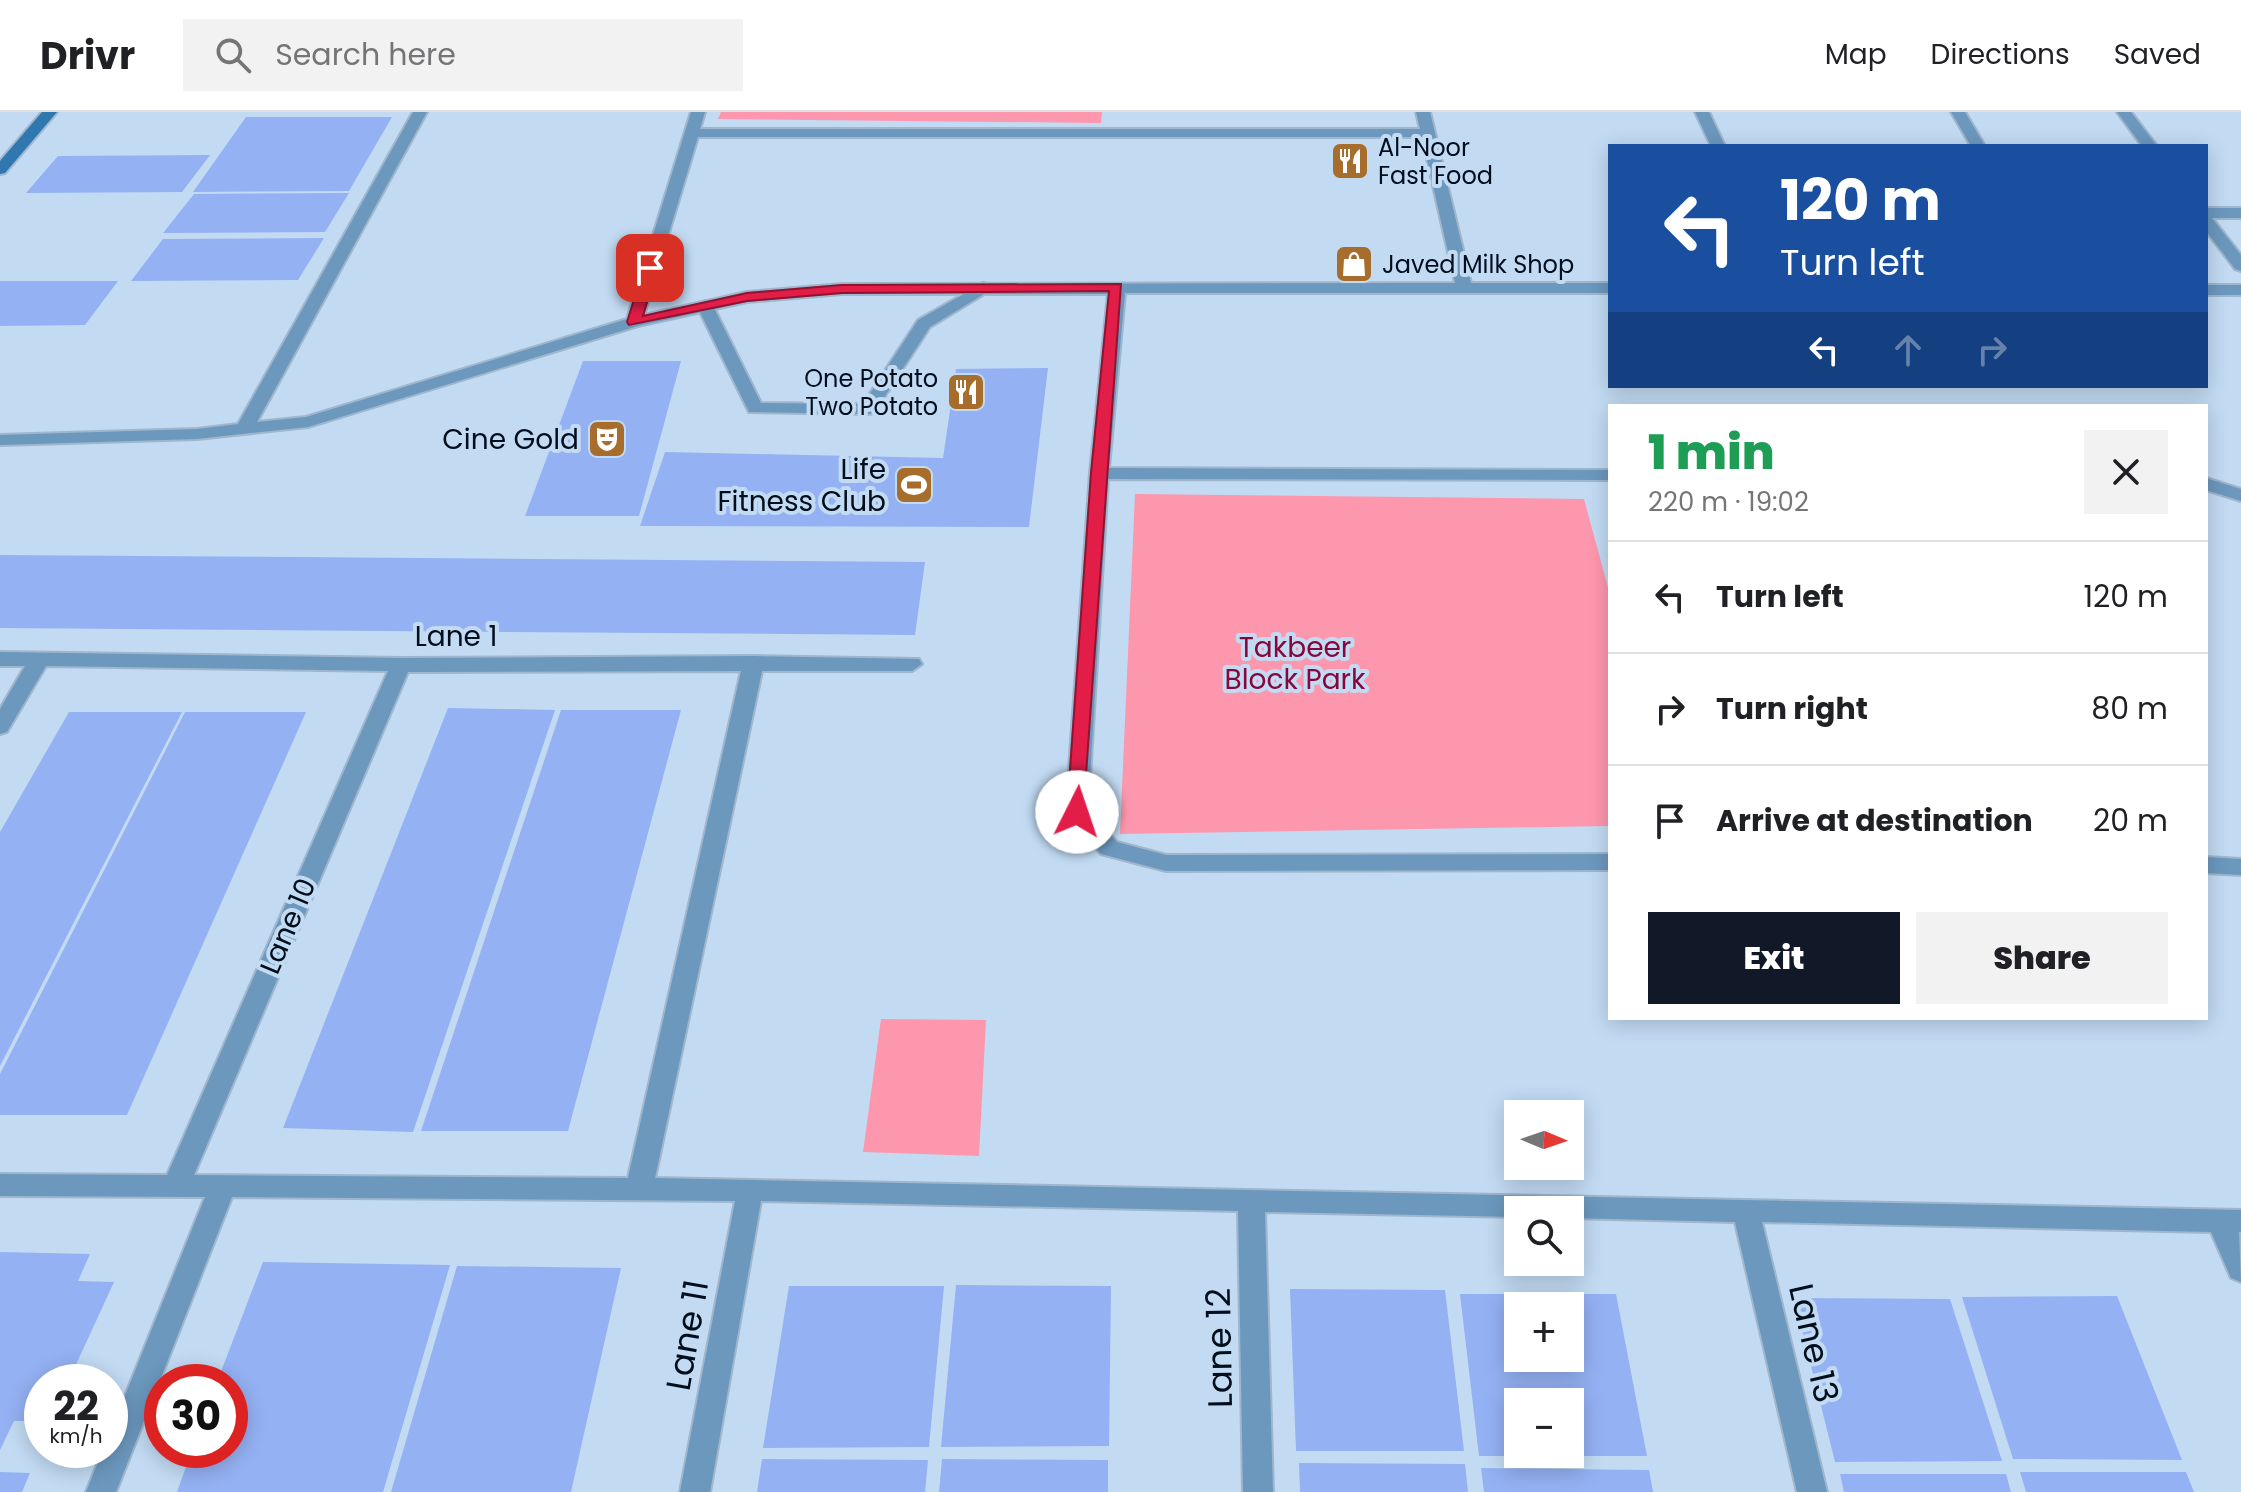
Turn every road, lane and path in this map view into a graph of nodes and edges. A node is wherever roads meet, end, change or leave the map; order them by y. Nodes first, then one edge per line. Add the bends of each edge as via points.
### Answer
1 (50, 112) edge
2 (420, 112) edge
3 (698, 112) edge
4 (1148, 112) edge
5 (1423, 112) edge
6 (1702, 112) edge
7 (1958, 112) edge
8 (2124, 112) edge
9 (692, 133) junction
10 (1147, 133) junction
11 (1428, 133) junction
12 (1717, 144) edge
13 (1977, 144) edge
14 (2148, 144) edge
15 (0, 170) edge
16 (2208, 213) edge
17 (2241, 213) edge
18 (2208, 223) edge
19 (2241, 266) edge
20 (1117, 287) junction
21 (1464, 287) junction
22 (983, 288) junction
23 (1608, 288) edge
24 (2208, 290) edge
25 (2241, 290) edge
26 (705, 306) junction
27 (634, 322) junction
28 (244, 429) junction
29 (0, 440) edge
30 (1099, 473) junction
31 (1608, 475) edge
32 (2208, 485) edge
33 (2241, 495) edge
34 (0, 659) edge
35 (39, 660) junction
36 (753, 663) junction
37 (912, 664) dead end
38 (401, 665) junction
39 (0, 727) edge
40 (1608, 862) edge
41 (2208, 865) edge
42 (2241, 867) edge
43 (0, 1185) edge
44 (175, 1188) junction
45 (222, 1189) junction
46 (639, 1190) junction
47 (750, 1190) junction
48 (1251, 1202) junction
49 (1746, 1211) junction
50 (2230, 1221) edge
51 (2241, 1270) edge
52 (101, 1492) edge
53 (695, 1492) edge
54 (1258, 1492) edge
55 (1812, 1492) edge

1 - 15 main road
2 - 28 street
3 - 9 street
4 - 10 street
5 - 11 street
6 - 12 street
7 - 13 street
8 - 14 street
9 - 10 street
9 - 27 street
10 - 11 street
11 - 21 street
16 - 17 street
18 - 19 street
20 - 21 street
20 - 22 street
20 - 30 street
21 - 23 street
22 - 26 street via 842,289
22 - 26 street via 924,324 868,409 755,408
24 - 25 street
26 - 27 street
27 - 28 street via 308,422
28 - 29 street
30 - 31 street
30 - 40 street via 1077,812 1109,848 1166,863
32 - 33 street
34 - 35 street, Lane 1
35 - 38 street, Lane 1
35 - 39 street
36 - 37 street, Lane 1
36 - 38 street, Lane 1
36 - 46 street
38 - 44 street, Lane 10
41 - 42 street
43 - 44 street
44 - 45 street
45 - 46 street
45 - 52 street
46 - 47 street
47 - 48 street
47 - 53 street, Lane 11
48 - 49 street
48 - 54 street, Lane 12
49 - 50 street
49 - 55 street, Lane 13
50 - 51 street

